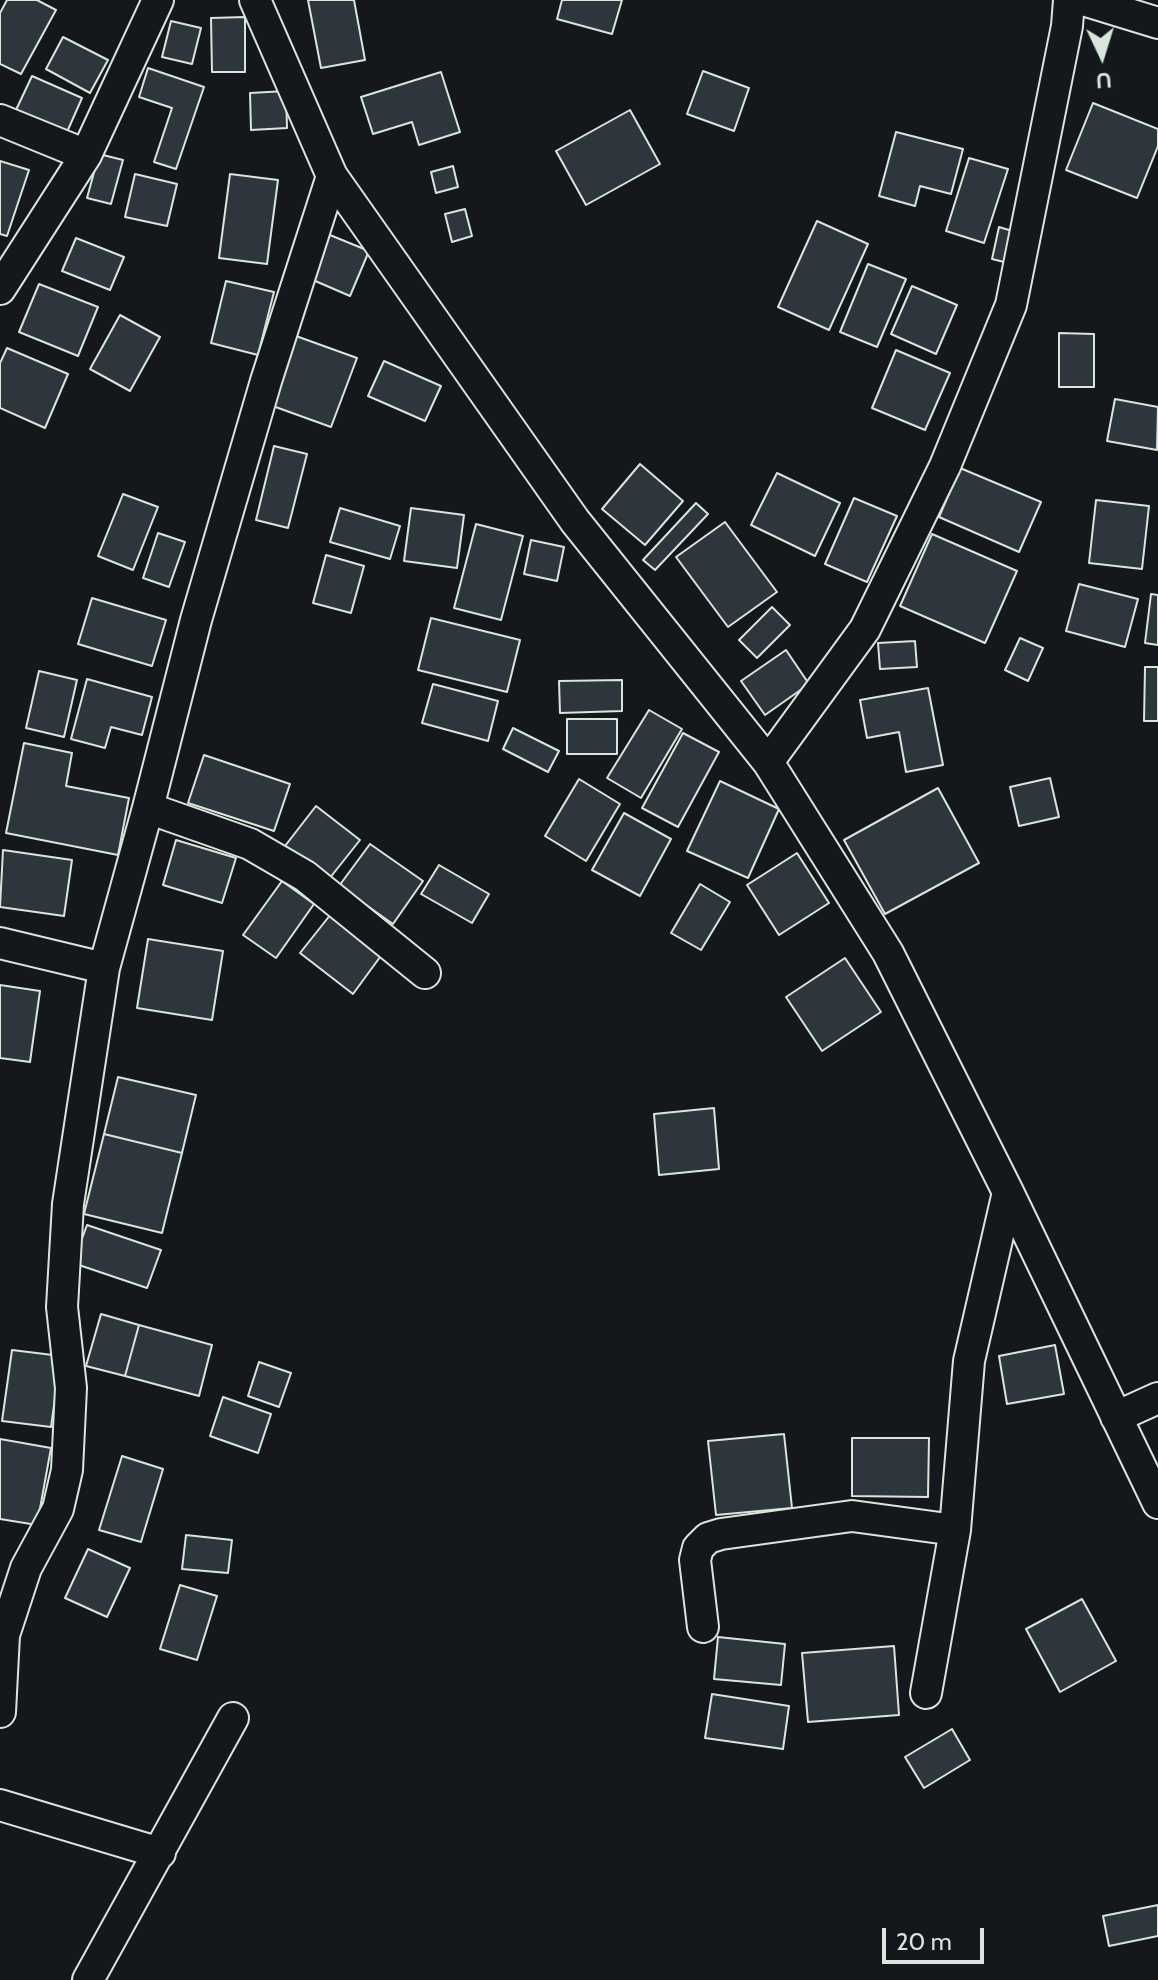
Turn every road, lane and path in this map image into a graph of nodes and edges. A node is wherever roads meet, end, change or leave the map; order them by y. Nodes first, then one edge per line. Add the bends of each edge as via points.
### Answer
1 (158, 0) edge
2 (255, 0) edge
3 (1069, 0) edge
4 (1083, 0) edge
5 (1158, 23) edge
6 (0, 120) edge
7 (86, 155) junction
8 (332, 176) junction
9 (0, 289) edge
10 (768, 762) junction
11 (148, 808) junction
12 (0, 943) edge
13 (104, 968) junction
14 (425, 973) dead end
15 (1008, 1192) junction
16 (1158, 1398) edge
17 (1116, 1417) junction
18 (1158, 1503) edge
19 (955, 1530) junction
20 (703, 1627) dead end
21 (926, 1693) dead end
22 (0, 1712) edge
23 (233, 1718) dead end
24 (0, 1805) edge
25 (160, 1853) junction
26 (88, 1980) edge

1 - 7 street
2 - 8 street
3 - 10 street via 1011,305 945,466 865,629
4 - 5 street
6 - 7 street
7 - 9 street
8 - 10 street via 575,521
8 - 11 street via 196,620
10 - 15 street via 888,953
11 - 13 street
11 - 14 street via 250,844 305,876
12 - 13 street
13 - 22 street via 68,1204 62,1307 71,1388 67,1470 58,1509 26,1568 4,1635
15 - 17 street
15 - 19 street via 969,1361
16 - 17 street
17 - 18 street
19 - 20 street via 852,1516 708,1538 695,1560
19 - 21 street
23 - 25 street
24 - 25 street
25 - 26 street

